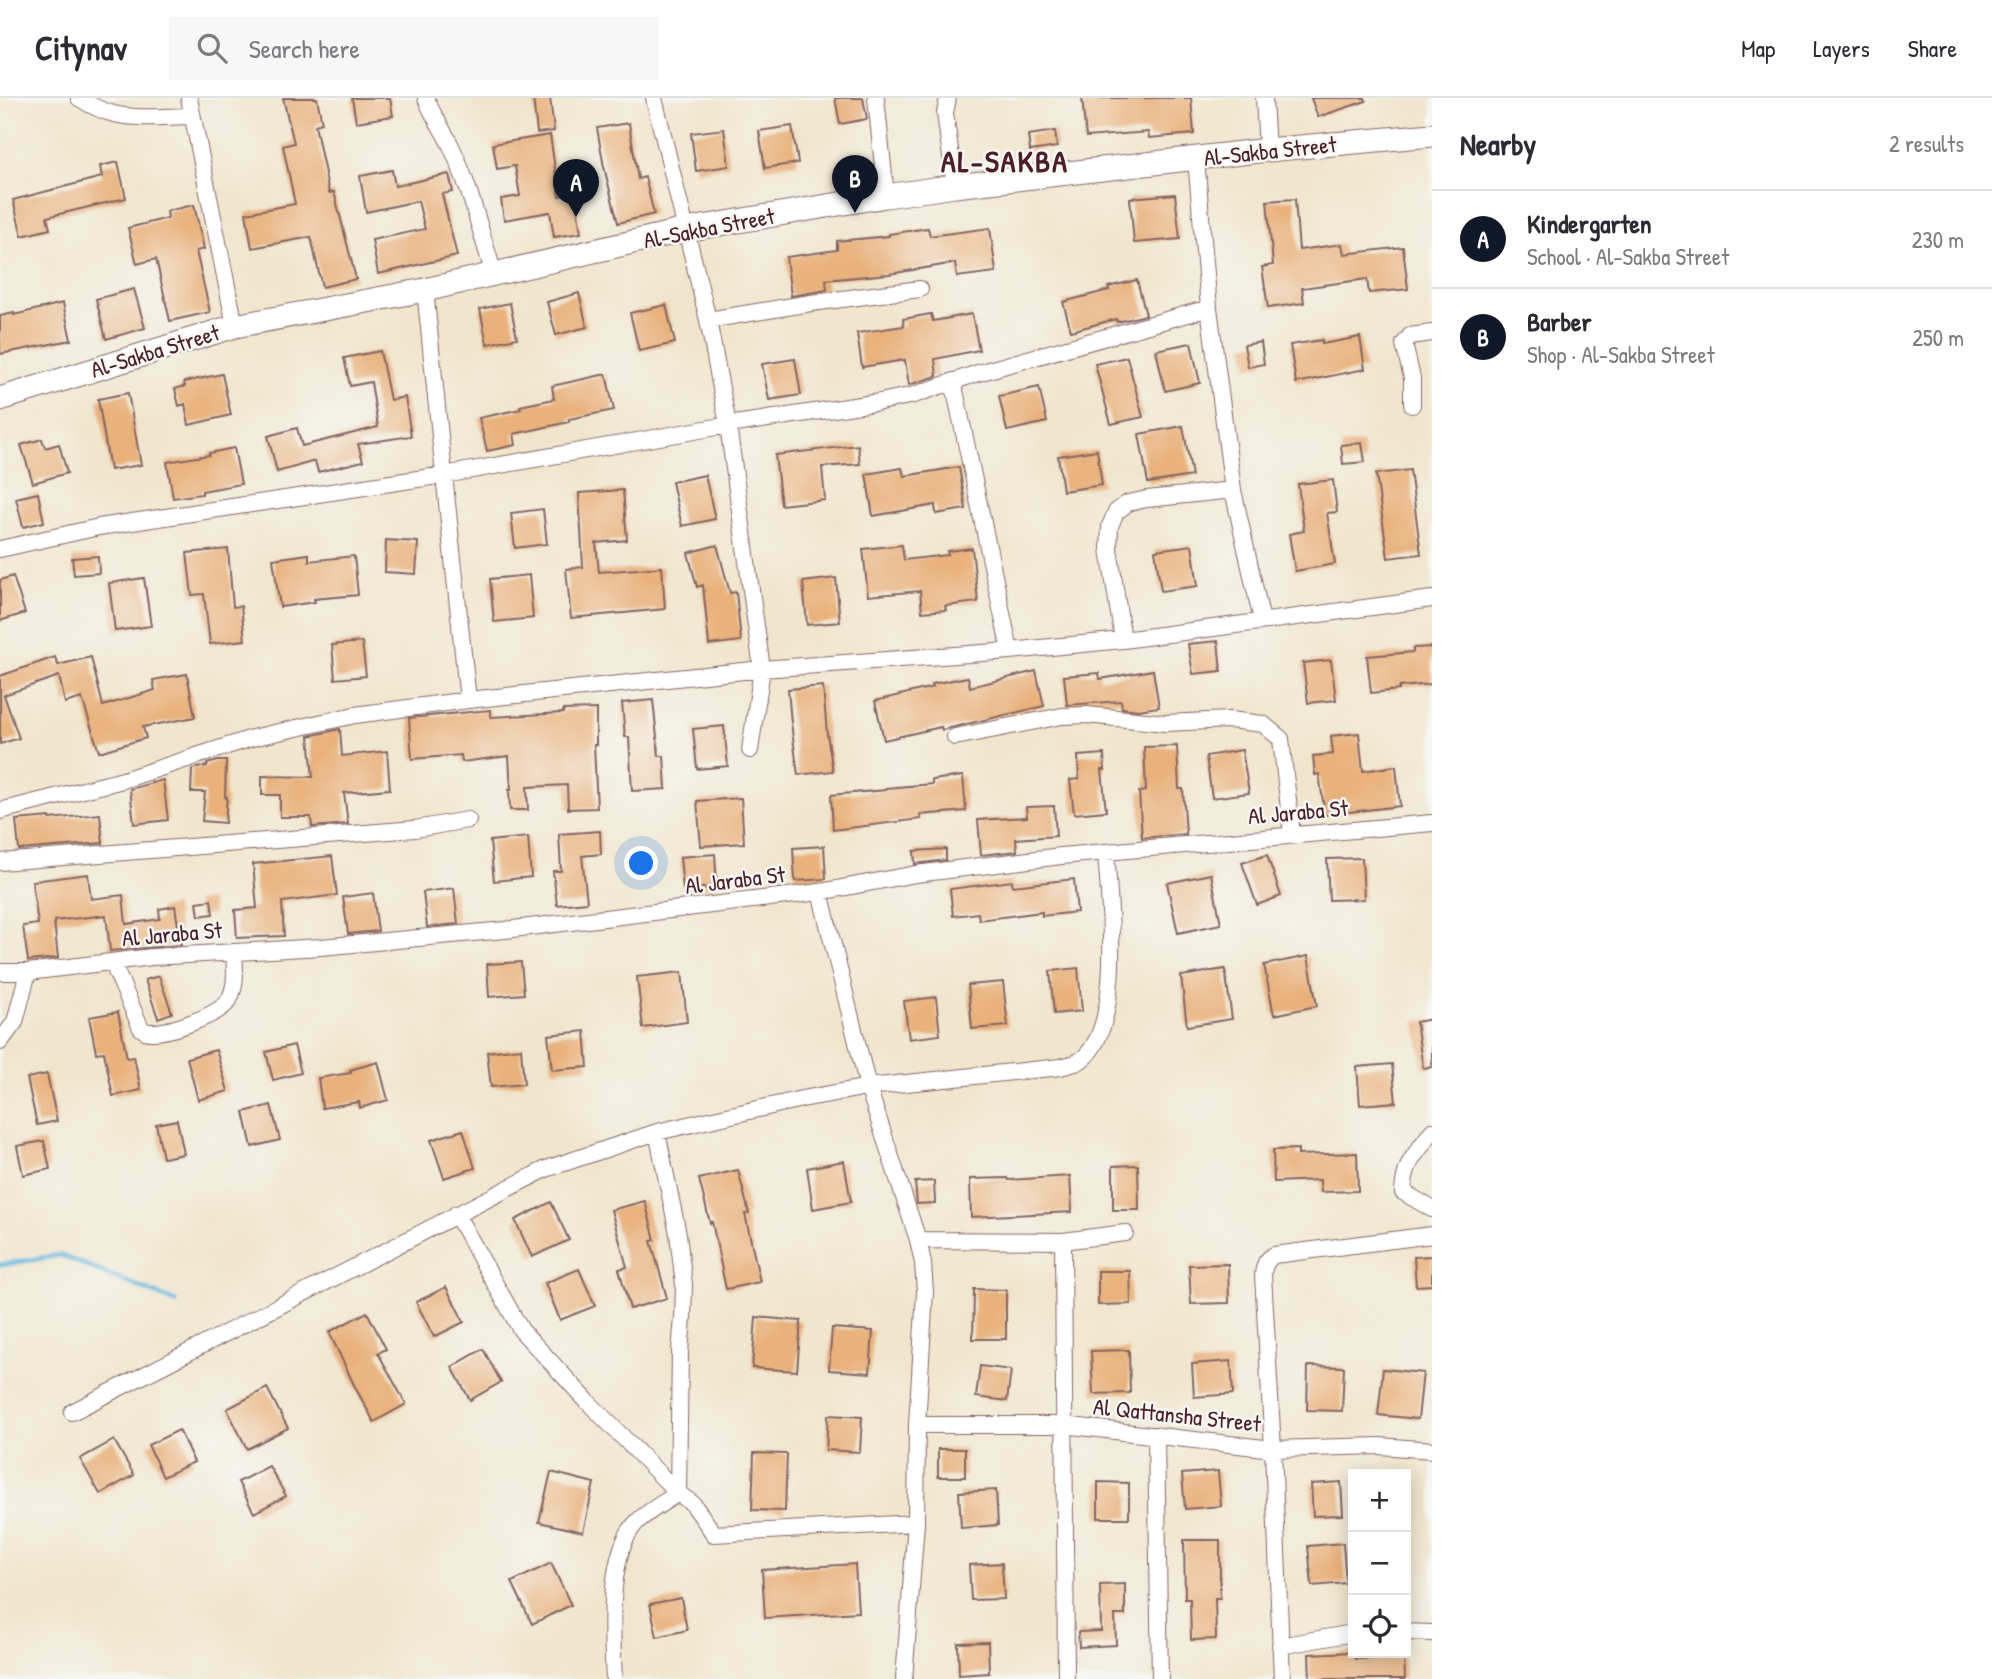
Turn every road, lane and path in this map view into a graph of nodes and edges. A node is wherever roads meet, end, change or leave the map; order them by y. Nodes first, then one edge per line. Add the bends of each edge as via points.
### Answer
1 (79, 98) edge
2 (189, 98) edge
3 (426, 98) edge
4 (654, 98) edge
5 (876, 98) edge
6 (948, 98) edge
7 (1264, 98) edge
8 (192, 116) junction
9 (1432, 135) edge
10 (1267, 150) junction
11 (1196, 159) junction
12 (955, 186) junction
13 (886, 196) junction
14 (685, 230) junction
15 (494, 274) junction
16 (920, 289) dead end
17 (425, 290) junction
18 (1209, 308) junction
19 (708, 320) junction
20 (235, 326) junction
21 (1432, 333) edge
22 (953, 381) junction
23 (0, 399) edge
24 (1412, 405) dead end
25 (728, 425) junction
26 (443, 475) junction
27 (1233, 490) junction
28 (0, 549) edge
29 (1432, 599) edge
30 (1262, 621) junction
31 (1123, 640) junction
32 (1010, 651) junction
33 (762, 669) junction
34 (468, 701) junction
35 (955, 737) dead end
36 (750, 750) dead end
37 (0, 811) edge
38 (468, 820) dead end
39 (1432, 823) edge
40 (1292, 835) junction
41 (1106, 852) junction
42 (0, 862) edge
43 (820, 892) junction
44 (234, 952) junction
45 (112, 962) junction
46 (0, 972) edge
47 (28, 972) junction
48 (0, 1042) edge
49 (868, 1087) junction
50 (1432, 1131) edge
51 (657, 1132) junction
52 (1432, 1209) edge
53 (456, 1214) junction
54 (1125, 1233) dead end
55 (1432, 1235) edge
56 (918, 1240) junction
57 (1063, 1241) junction
58 (72, 1412) dead end
59 (917, 1425) junction
60 (1063, 1426) junction
61 (1156, 1435) junction
62 (1273, 1449) junction
63 (1432, 1450) edge
64 (678, 1493) junction
65 (916, 1523) junction
66 (1411, 1632) edge
67 (1432, 1633) edge
68 (1348, 1634) edge
69 (1280, 1646) junction
70 (614, 1679) edge
71 (904, 1679) edge
72 (1066, 1679) edge
73 (1160, 1679) edge
74 (1282, 1679) edge

1 - 8 street via 115,114
2 - 8 street
3 - 15 street via 459,164
4 - 14 street
5 - 13 street
6 - 12 street via 945,113
7 - 10 street
8 - 20 street
9 - 10 main road, Al-Sakba Street
10 - 11 main road, Al-Sakba Street
11 - 12 main road, Al-Sakba Street
11 - 18 street
12 - 13 main road, Al-Sakba Street
13 - 14 main road, Al-Sakba Street
14 - 15 main road, Al-Sakba Street
14 - 19 street
15 - 17 main road, Al-Sakba Street
16 - 19 street
17 - 20 main road, Al-Sakba Street
17 - 26 street
18 - 22 street
18 - 27 street
19 - 25 street
20 - 23 main road, Al-Sakba Street
21 - 24 street via 1410,336 1404,344
22 - 25 street via 880,402
22 - 32 street
25 - 26 street
25 - 33 street
26 - 28 street via 99,527
26 - 34 street
27 - 30 street
27 - 31 street via 1138,501 1116,512 1109,549
29 - 30 street
30 - 31 street
31 - 32 street
32 - 33 street
33 - 34 street
33 - 36 street
34 - 37 street via 355,715 252,738 123,780
35 - 40 street via 1062,716 1263,724 1280,739 1284,754
38 - 42 street via 415,829
39 - 40 street, Al Jaraba St
40 - 41 street, Al Jaraba St
41 - 43 street, Al Jaraba St via 916,874
41 - 49 street via 1113,957 1104,1021 1081,1060 1061,1067
43 - 44 street, Al Jaraba St via 505,930
43 - 49 street
44 - 45 street, Al Jaraba St
44 - 45 street via 233,989 222,1010 177,1028 148,1032 141,1028
45 - 47 street, Al Jaraba St
46 - 47 street, Al Jaraba St
47 - 48 street via 15,1022
49 - 51 street
49 - 56 street
50 - 52 street via 1409,1162 1403,1192
51 - 53 street via 546,1169
51 - 64 street via 684,1285
53 - 58 street
53 - 64 street via 522,1330
54 - 57 street
55 - 62 street via 1268,1259 1263,1275
56 - 57 street
56 - 59 street via 925,1292
57 - 60 street
59 - 60 street, Al Qattansha Street
59 - 65 street
60 - 61 street, Al Qattansha Street
60 - 72 street
61 - 62 street, Al Qattansha Street
61 - 73 street
62 - 63 street, Al Qattansha Street via 1380,1446
62 - 69 street
64 - 65 street via 693,1504 714,1534
64 - 70 street via 636,1522 617,1565 611,1611
65 - 71 street
66 - 67 street
68 - 69 street
69 - 74 street

